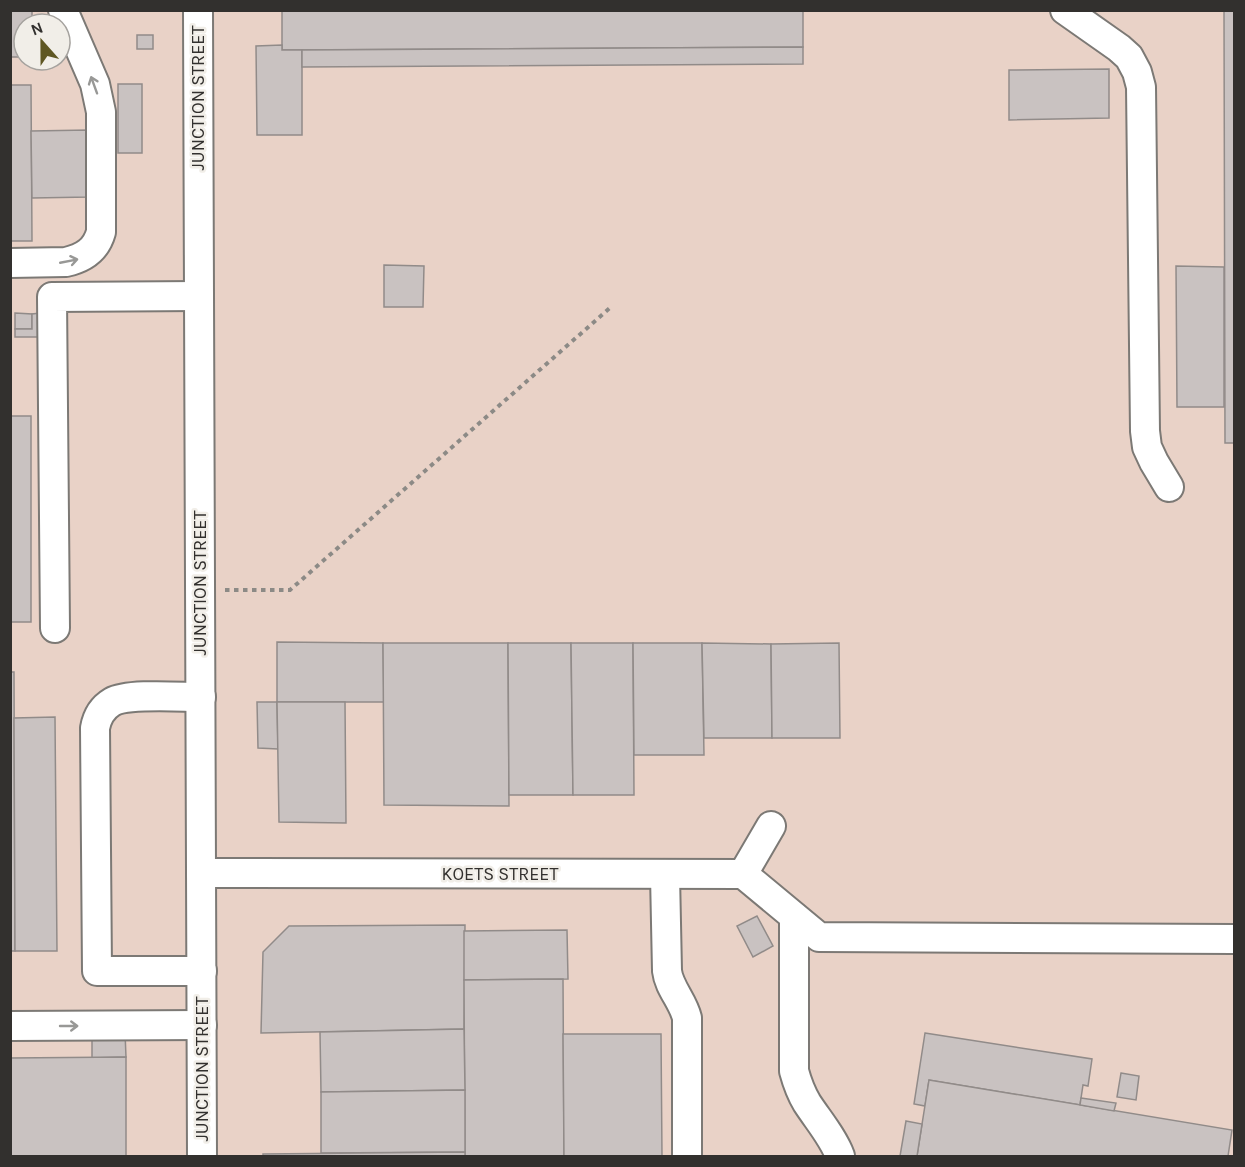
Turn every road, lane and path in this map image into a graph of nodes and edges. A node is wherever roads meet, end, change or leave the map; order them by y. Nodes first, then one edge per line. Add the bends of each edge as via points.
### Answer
1 (63, 10) edge
2 (198, 10) edge
3 (1065, 10) edge
4 (10, 263) edge
5 (199, 296) junction
6 (612, 307) dead end
7 (1169, 487) dead end
8 (201, 590) junction
9 (55, 628) dead end
10 (201, 697) junction
11 (771, 826) dead end
12 (201, 873) junction
13 (666, 874) junction
14 (743, 874) junction
15 (794, 916) junction
16 (1234, 939) edge
17 (202, 971) junction
18 (202, 1025) junction
19 (10, 1026) edge
20 (202, 1156) edge
21 (687, 1156) edge
22 (840, 1156) edge

4 -> 1 street via 75,260 93,249 101,232 101,112 95,84
2 - 5 street, JUNCTION STREET
3 - 7 street via 1129,57 1141,87 1145,431 1147,447
5 - 8 street, JUNCTION STREET
5 - 9 street via 52,297
6 - 8 path via 290,590
8 - 10 street, JUNCTION STREET
10 - 12 street, JUNCTION STREET
10 - 17 street via 128,697 113,701 97,718 95,728 98,971
11 - 14 street
12 - 13 street, KOETS STREET
12 - 17 street, JUNCTION STREET
13 - 14 street, KOETS STREET
13 - 21 street via 667,970 687,1018
14 - 15 street
15 - 16 street via 819,937 827,938
15 - 22 street via 794,1071 798,1087
17 - 18 street, JUNCTION STREET
19 -> 18 street
18 - 20 street, JUNCTION STREET

